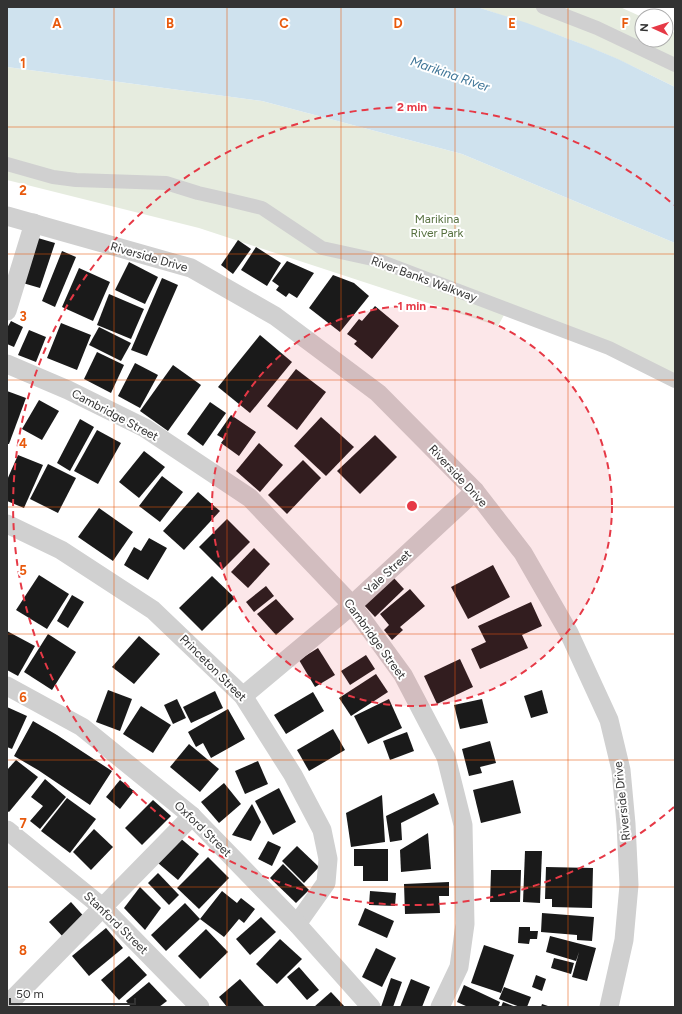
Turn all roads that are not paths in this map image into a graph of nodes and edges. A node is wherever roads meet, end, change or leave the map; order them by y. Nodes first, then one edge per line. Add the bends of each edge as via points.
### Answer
1 (543, 7) edge
2 (675, 65) edge
3 (7, 164) edge
4 (7, 216) edge
5 (34, 224) junction
6 (7, 311) edge
7 (7, 364) edge
8 (675, 381) edge
9 (476, 491) junction
10 (7, 524) edge
11 (352, 605) junction
12 (7, 686) edge
13 (243, 696) junction
14 (192, 816) junction
15 (7, 830) edge
16 (102, 907) junction
17 (297, 924) junction
18 (7, 1005) edge
19 (200, 1007) edge
20 (371, 1007) edge
21 (440, 1007) edge
22 (609, 1007) edge

1 - 2 street via 597,28
3 - 8 street, River Banks Walkway via 53,177 76,180 166,183 262,208 322,248 377,260 609,348
4 - 5 street, Riverside Drive
5 - 6 street
5 - 9 street, Riverside Drive via 191,268 275,316 378,393
7 - 11 street, Cambridge Street via 68,390 145,428 250,498
9 - 11 street, Yale Street
9 - 22 street, Riverside Drive via 523,553 569,633 609,720 621,770 629,885 624,940
10 - 13 street, Princeton Street via 61,550 153,610
11 - 13 street, Yale Street
11 - 21 street, Cambridge Street via 403,675 446,756 463,825 465,924 459,967
12 - 14 street, Oxford Street via 82,727
13 - 17 street, Princeton Street via 293,775 322,830 328,858 326,883
14 - 16 street
14 - 17 street, Oxford Street
15 - 16 street, Stanford Street
16 - 18 street
16 - 19 street, Stanford Street
17 - 20 street, Oxford Street

